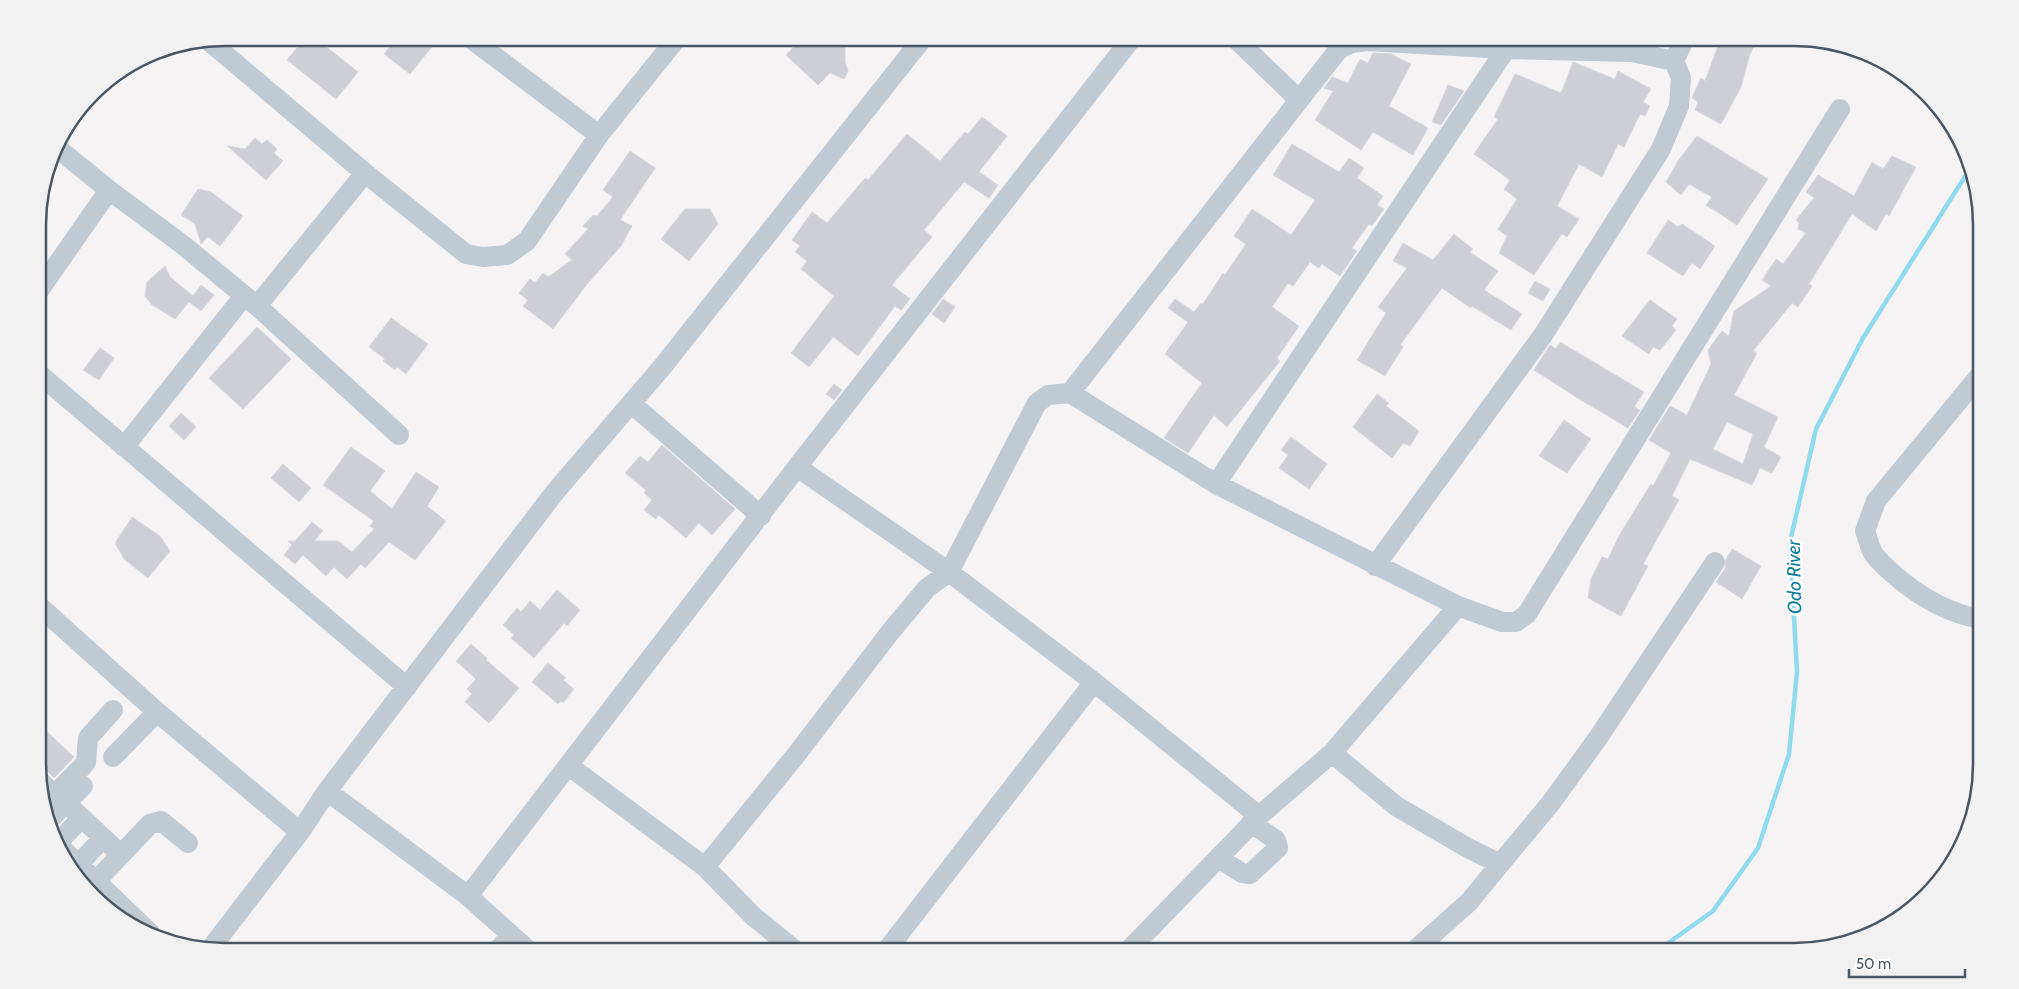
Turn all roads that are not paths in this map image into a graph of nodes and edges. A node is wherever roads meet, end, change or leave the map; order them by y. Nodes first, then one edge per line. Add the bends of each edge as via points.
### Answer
1 (481, 46) edge
2 (671, 46) edge
3 (917, 46) edge
4 (1126, 46) edge
5 (1243, 46) edge
6 (1346, 46) edge
7 (1460, 46) edge
8 (1681, 46) edge
9 (216, 47) edge
10 (1506, 49) junction
11 (1674, 61) junction
12 (1298, 99) junction
13 (1840, 109) dead end
14 (599, 136) junction
15 (62, 152) edge
16 (365, 173) junction
17 (109, 190) junction
18 (46, 281) edge
19 (251, 301) junction
20 (1973, 383) edge
21 (46, 385) edge
22 (1070, 393) junction
23 (632, 404) junction
24 (399, 434) dead end
25 (124, 447) junction
26 (797, 467) junction
27 (1216, 484) junction
28 (761, 516) junction
29 (1715, 562) dead end
30 (1375, 566) junction
31 (949, 572) junction
32 (1458, 606) junction
33 (46, 612) edge
34 (1973, 618) edge
35 (1094, 682) junction
36 (407, 686) junction
37 (114, 710) dead end
38 (157, 712) junction
39 (1332, 753) junction
40 (113, 757) dead end
41 (569, 766) junction
42 (83, 786) dead end
43 (327, 791) junction
44 (55, 801) edge
45 (81, 818) junction
46 (1255, 820) junction
47 (300, 832) junction
48 (63, 838) edge
49 (188, 843) dead end
50 (1218, 858) junction
51 (1500, 864) junction
52 (78, 865) joint
53 (705, 867) junction
54 (96, 882) junction
55 (468, 896) junction
56 (124, 912) edge
57 (511, 935) junction
58 (216, 942) edge
59 (504, 943) edge
60 (520, 943) edge
61 (786, 943) edge
62 (892, 943) edge
63 (1136, 943) edge
64 (1423, 943) edge

1 - 14 street
2 - 14 street
3 - 23 street
4 - 26 street
5 - 12 street
6 - 12 street via 1339,49
7 - 10 street
8 - 11 street
9 - 16 street
10 - 11 street via 1632,52
10 - 27 street
11 - 30 street via 1681,78 1679,106 1661,149 1543,335
12 - 22 street
13 - 32 street via 1527,614 1516,622 1502,622
14 - 16 street via 527,241 507,255 483,257 466,254
15 - 17 street
16 - 19 street
17 - 18 street
17 - 19 street
19 - 24 street
19 - 25 street
20 - 34 street via 1876,501 1865,531 1873,554 1905,584 1946,610
21 - 25 street
22 - 27 street
22 - 31 street via 1048,395 1037,403
23 - 28 street
23 - 36 street via 555,492
25 - 36 street
26 - 28 street
26 - 31 street
27 - 30 street
28 - 41 street
29 - 51 street via 1598,738 1550,804
30 - 32 street
31 - 35 street
31 - 53 street via 927,588 891,631
32 - 39 street
33 - 38 street
35 - 46 street
35 - 62 street
36 - 43 street
37 - 44 street via 88,738 86,762
38 - 40 street
38 - 47 street
39 - 46 street
39 - 51 street via 1396,806
41 - 53 street
41 - 55 street
42 - 44 street
43 - 47 street
43 - 55 street
44 - 45 street
45 - 48 street
45 - 52 street via 108,842
46 - 50 street
46 - 50 street via 1276,840 1278,848 1250,874 1242,873
47 - 58 street
49 - 54 street via 161,821 150,824
50 - 63 street
51 - 64 street via 1469,902
52 - 54 street
53 - 61 street via 753,916
54 - 56 street
55 - 57 street
57 - 59 street
57 - 60 street

